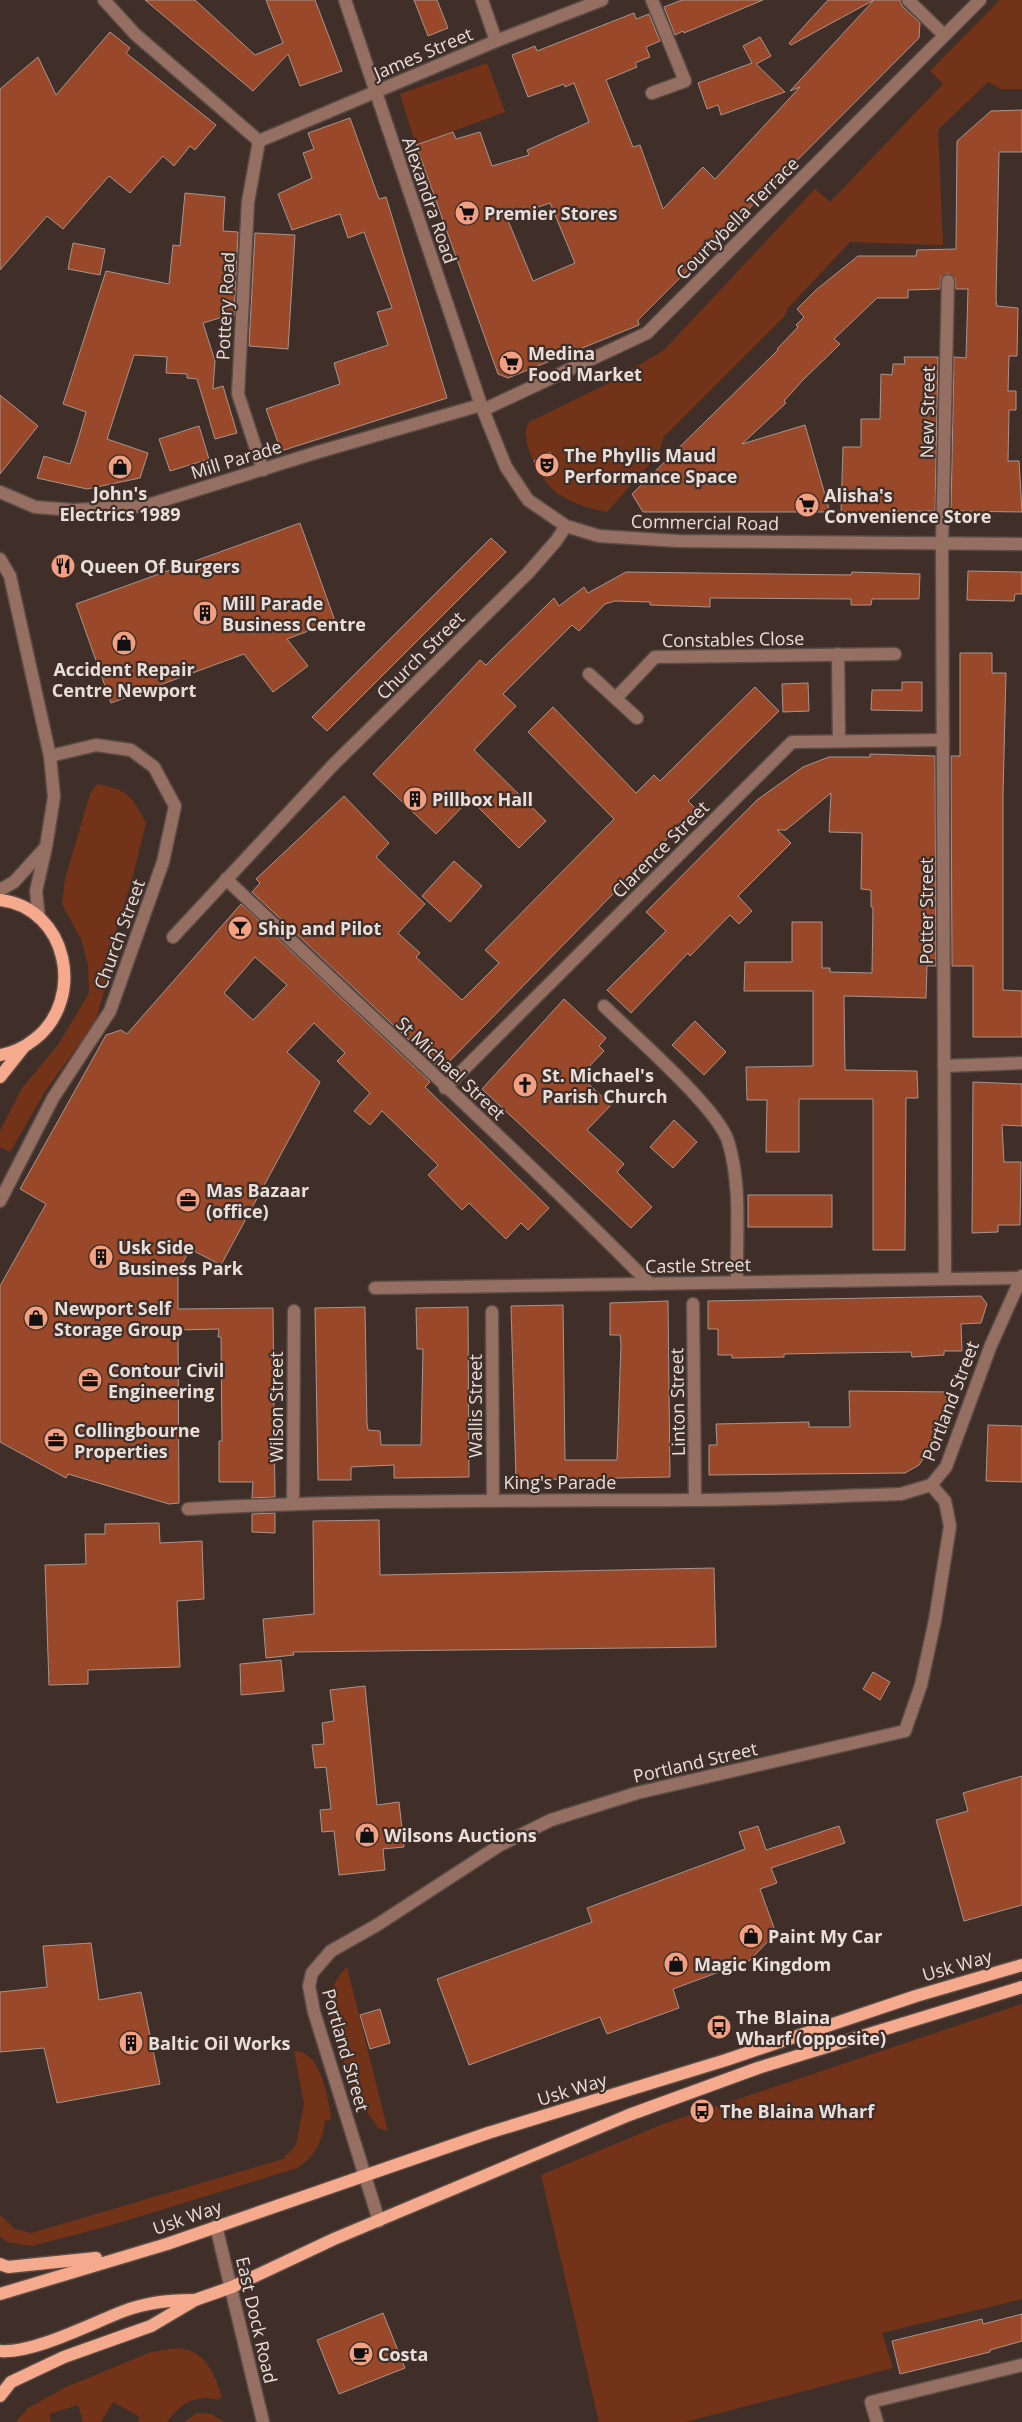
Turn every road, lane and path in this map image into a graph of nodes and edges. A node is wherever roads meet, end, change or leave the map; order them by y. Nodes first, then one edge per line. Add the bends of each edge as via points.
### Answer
1 (104, 0) edge
2 (345, 0) edge
3 (482, 0) edge
4 (602, 0) edge
5 (652, 0) edge
6 (908, 0) edge
7 (980, 0) edge
8 (944, 35) junction
9 (496, 41) junction
10 (375, 93) junction
11 (652, 93) dead end
12 (259, 141) junction
13 (948, 281) dead end
14 (482, 408) junction
15 (263, 470) junction
16 (0, 492) edge
17 (566, 526) junction
18 (942, 543) junction
19 (1022, 544) edge
20 (0, 559) edge
21 (838, 654) junction
22 (896, 654) dead end
23 (589, 674) dead end
24 (616, 698) junction
25 (636, 718) dead end
26 (943, 740) junction
27 (839, 741) junction
28 (50, 756) junction
29 (46, 847) junction
30 (226, 879) junction
31 (0, 890) edge
32 (0, 900) edge
33 (39, 918) junction
34 (173, 937) dead end
35 (604, 1006) dead end
36 (25, 1046) junction
37 (0, 1055) edge
38 (1022, 1063) edge
39 (944, 1066) junction
40 (0, 1077) edge
41 (445, 1088) junction
42 (0, 1201) edge
43 (1021, 1277) edge
44 (945, 1279) junction
45 (737, 1282) junction
46 (650, 1284) junction
47 (375, 1288) dead end
48 (693, 1304) dead end
49 (294, 1311) dead end
50 (492, 1312) dead end
51 (931, 1485) junction
52 (493, 1500) junction
53 (696, 1500) junction
54 (293, 1503) junction
55 (188, 1509) dead end
56 (1022, 1965) edge
57 (1022, 1987) edge
58 (365, 2175) junction
59 (379, 2220) junction
60 (216, 2226) junction
61 (134, 2254) junction
62 (0, 2264) edge
63 (232, 2287) junction
64 (0, 2294) edge
65 (195, 2300) junction
66 (0, 2351) edge
67 (1022, 2365) edge
68 (0, 2396) edge
69 (263, 2422) edge
70 (877, 2422) edge

1 - 12 street via 134,34
2 - 10 street, Alexandra Road
3 - 9 street
4 - 9 street, James Street
5 - 11 street via 685,81
6 - 8 street
7 - 8 street, Courtybella Terrace
8 - 14 street, Courtybella Terrace via 647,333
9 - 10 street, James Street
10 - 12 street, James Street
10 - 14 street, Alexandra Road
12 - 15 street, Pottery Road via 248,202 238,394
13 - 18 street, New Street
14 - 15 street, Mill Parade
14 - 17 street, Commercial Road via 506,468 528,500
15 - 16 street, Mill Parade via 145,506 73,510 35,507
17 - 18 street, Commercial Road via 599,536 678,541
17 - 30 street, Church Street via 528,573 334,764
18 - 19 street, Commercial Road
18 - 26 street, Potter Street
20 - 28 street via 10,576
21 - 22 street, Constables Close
21 - 24 street, Constables Close via 655,657
21 - 27 street
23 - 24 street
24 - 25 street
26 - 27 street, Clarence Street
26 - 39 street, Potter Street
27 - 41 street, Clarence Street via 792,742
28 - 29 street via 54,797
28 - 42 street, Church Street via 96,745 131,750 154,767 174,806 163,862 110,1011 53,1098
29 - 31 street via 14,882
29 - 33 street via 36,892
30 - 34 street, Church Street
30 - 41 street, St Michael Street
32 - 33 main road
33 - 36 main road via 55,937 64,961 65,986 59,1010 45,1031
35 - 45 street via 707,1109 727,1139 736,1174
36 - 37 main road
36 - 40 main road
38 - 39 street
39 - 44 street, Potter Street
41 - 46 street, St Michael Street via 553,1186
43 - 44 street, Castle Street
43 - 51 street, Portland Street via 991,1345 946,1467
44 - 45 street, Castle Street
45 - 46 street, Castle Street
46 - 47 street, Castle Street
48 - 53 street, Linton Street
49 - 54 street, Wilson Street
50 - 52 street, Wallis Street
51 - 53 street, King's Parade via 901,1494
51 - 58 street, Portland Street via 945,1501 950,1526 936,1620 921,1685 905,1731 637,1793 551,1820 500,1845 377,1925 330,1951 319,1962 309,1986
52 - 53 street, King's Parade
52 - 54 street, King's Parade
54 - 55 street, King's Parade
56 - 58 main road, Usk Way via 916,1996
57 - 59 main road via 702,2088
58 - 59 street, Portland Street
58 - 60 main road, Usk Way
59 - 63 main road
60 - 61 main road, Usk Way
60 - 63 street, East Dock Road
61 - 62 main road, Usk Way via 49,2265 8,2267
61 - 64 main road, Usk Way
63 - 65 main road
63 - 69 street, East Dock Road
65 - 66 main road via 162,2300 126,2310 61,2337 9,2352
65 - 68 main road via 151,2326 64,2357 11,2382
67 - 70 street via 871,2402

